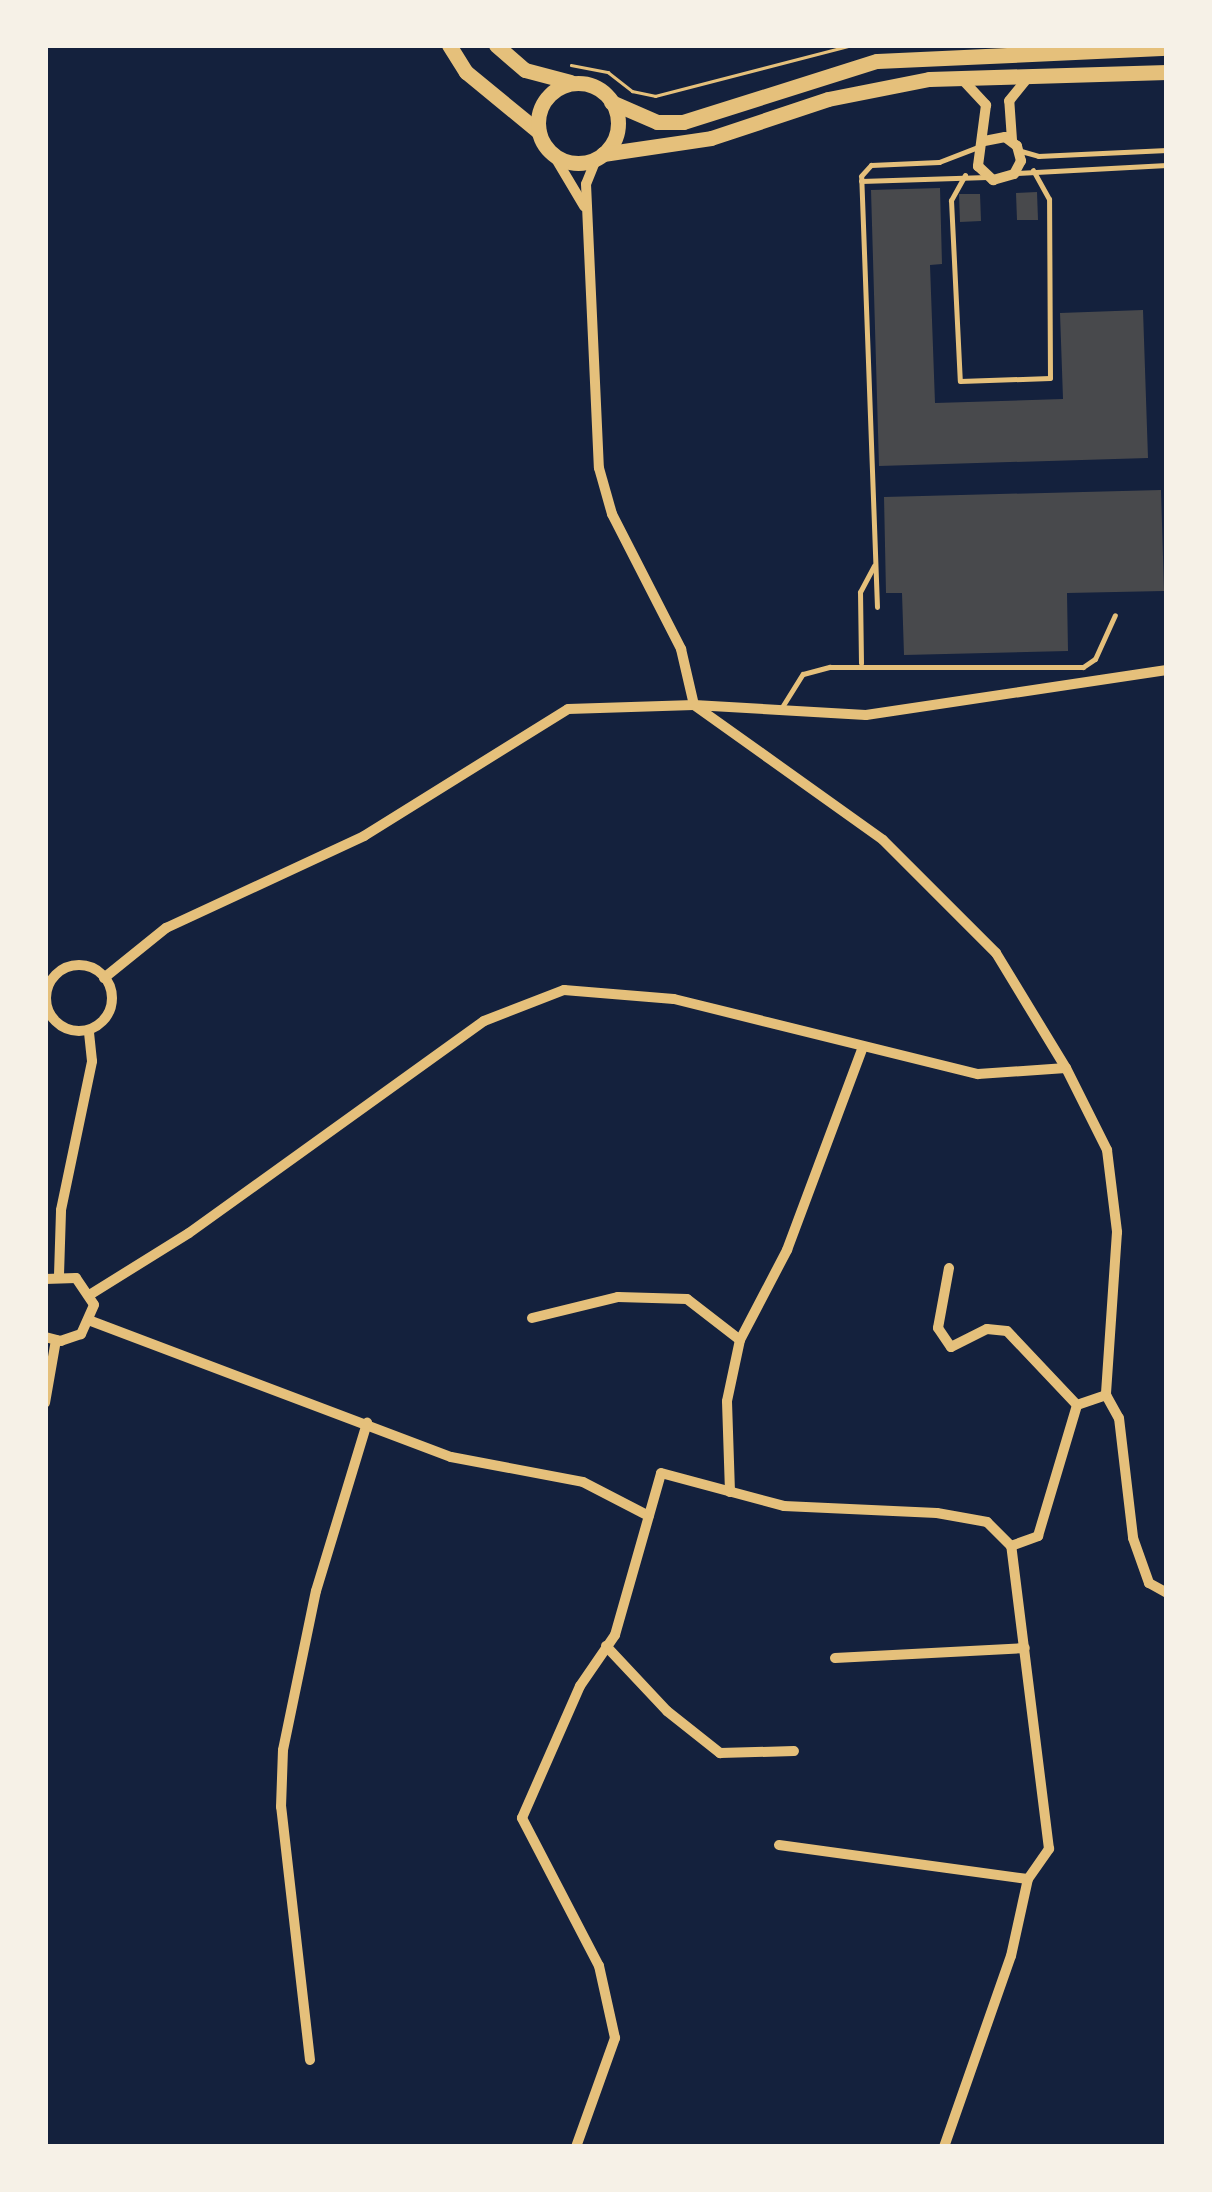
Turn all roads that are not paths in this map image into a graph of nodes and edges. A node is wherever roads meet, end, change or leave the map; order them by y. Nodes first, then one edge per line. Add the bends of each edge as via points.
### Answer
1 (449, 45) edge
2 (496, 45) edge
3 (1167, 48) edge
4 (1167, 72) edge
5 (1030, 76) junction
6 (960, 78) junction
7 (576, 83) junction
8 (611, 102) junction
9 (539, 132) junction
10 (982, 144) junction
11 (1015, 145) junction
12 (1167, 150) edge
13 (553, 154) junction
14 (600, 156) junction
15 (1167, 165) edge
16 (1033, 170) junction
17 (1014, 174) junction
18 (966, 175) junction
19 (987, 177) junction
20 (861, 181) junction
21 (589, 221) junction
22 (876, 563) junction
23 (877, 607) dead end
24 (1115, 615) dead end
25 (860, 663) junction
26 (1167, 670) edge
27 (694, 705) junction
28 (782, 707) junction
29 (104, 978) junction
30 (56, 1021) junction
31 (89, 1030) junction
32 (45, 1031) edge
33 (863, 1046) junction
34 (1066, 1068) junction
35 (948, 1268) dead end
36 (58, 1276) junction
37 (45, 1279) edge
38 (91, 1294) junction
39 (532, 1318) dead end
40 (91, 1321) junction
41 (51, 1339) edge
42 (740, 1340) junction
43 (1106, 1395) junction
44 (45, 1403) edge
45 (1076, 1405) junction
46 (367, 1423) junction
47 (730, 1492) junction
48 (649, 1516) junction
49 (1011, 1546) junction
50 (1167, 1593) edge
51 (606, 1646) junction
52 (1025, 1648) junction
53 (836, 1658) dead end
54 (794, 1750) dead end
55 (779, 1845) dead end
56 (1028, 1879) junction
57 (310, 2060) dead end
58 (576, 2147) edge
59 (944, 2147) edge

1 - 9 main road via 481,86
2 - 7 main road via 514,64
3 - 8 main road via 877,61 683,122 656,122
4 - 5 main road
5 - 6 main road
5 - 11 street via 1009,101
6 - 10 street via 986,104
6 - 14 main road via 856,92 711,138
7 - 8 main road
7 - 9 main road via 546,100
8 - 14 main road via 617,132
9 - 13 main road
10 - 11 street
10 - 19 street via 978,166
10 - 20 lane via 938,162 871,165
11 - 12 lane via 1038,156
11 - 17 street
13 - 14 main road via 578,163
13 - 21 street
14 - 21 street via 586,184
15 - 16 lane
16 - 17 lane
16 - 18 lane via 1048,200 1050,378 960,381 951,200
17 - 19 street
18 - 19 lane
18 - 20 lane
20 - 22 lane
21 - 27 street via 604,491 682,649
22 - 23 lane
22 - 25 lane via 860,592
24 - 25 lane via 1083,667
25 - 28 lane via 803,674
26 - 28 street via 866,714
27 - 28 street
27 - 29 street via 568,709 364,836 166,928
27 - 34 street via 884,840 996,953
29 - 30 street via 82,966 53,977 45,996
29 - 31 street via 111,1006
30 - 31 street via 68,1030
30 - 32 street
31 - 36 street via 92,1060 61,1210
33 - 34 street via 978,1074
33 - 38 street via 674,999 564,990 484,1021 315,1136 189,1233
33 - 42 street via 787,1250
34 - 43 street via 1107,1150 1117,1232
35 - 45 street via 938,1328 951,1347 987,1329 1007,1331
36 - 37 street
36 - 38 street via 76,1278
38 - 40 street
39 - 42 street via 618,1297 687,1299
40 - 41 street via 82,1334
40 - 46 street
41 - 44 street
42 - 47 street via 727,1400
43 - 45 street
43 - 50 street via 1119,1418 1133,1538 1149,1584
45 - 49 street via 1038,1536
46 - 48 street via 451,1458 583,1482
46 - 57 street via 316,1592 282,1750 281,1807
47 - 48 street via 661,1473
47 - 49 street via 784,1506 937,1512 987,1522
48 - 51 street
49 - 52 street
51 - 54 street via 667,1711 720,1753
51 - 58 street via 580,1686 522,1818 599,1966 615,2038
52 - 53 street
52 - 56 street via 1050,1822 1049,1849
55 - 56 street
56 - 59 street via 1011,1956

